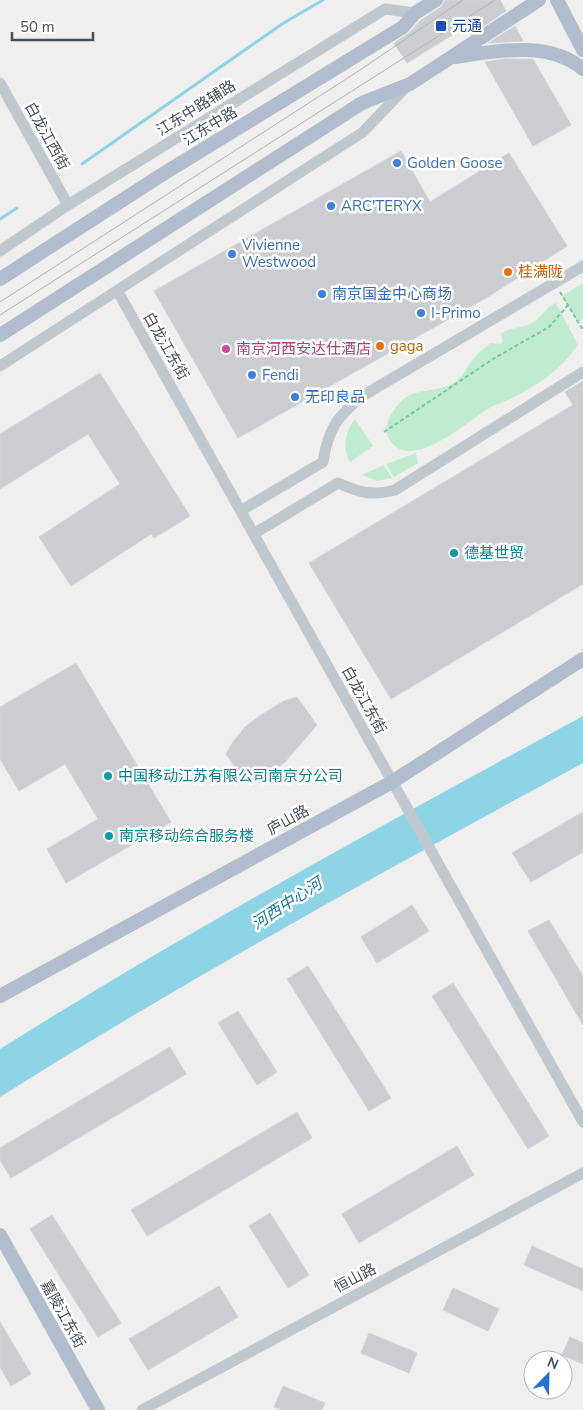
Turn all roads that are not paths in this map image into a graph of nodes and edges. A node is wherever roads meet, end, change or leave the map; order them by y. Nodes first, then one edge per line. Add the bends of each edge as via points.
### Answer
1 (436, 0) edge
2 (539, 0) edge
3 (557, 0) edge
4 (420, 8) edge
5 (583, 50) edge
6 (452, 57) junction
7 (583, 68) edge
8 (0, 83) edge
9 (410, 84) junction
10 (68, 205) junction
11 (0, 251) edge
12 (583, 266) edge
13 (0, 280) edge
14 (118, 292) junction
15 (0, 335) edge
16 (0, 366) edge
17 (583, 372) edge
18 (242, 510) junction
19 (255, 533) junction
20 (583, 659) edge
21 (392, 782) junction
22 (0, 996) edge
23 (583, 1122) edge
24 (583, 1173) edge
25 (0, 1235) edge
26 (98, 1410) edge
27 (142, 1410) edge

1 - 4 main road, 江东中路
2 - 6 main road
3 - 5 main road
4 - 10 street, 江东中路辅路 via 385,10
4 - 13 main road, 江东中路 via 403,28 155,179
6 - 7 main road via 499,51 545,51 555,52
6 - 9 main road
8 - 10 street, 白龙江西街
9 - 14 street via 363,132
9 - 15 main road via 362,103
10 - 11 street, 江东中路辅路
12 - 18 street via 364,395 347,408 330,430 323,462
14 - 16 street
14 - 18 street, 白龙江东街
17 - 19 street via 395,490 376,495 338,483
18 - 19 street, 白龙江东街
19 - 21 street, 白龙江东街
20 - 21 main road, 庐山路
21 - 22 main road, 庐山路
21 - 23 street, 白龙江东街
24 - 27 street, 恒山路
25 - 26 main road, 嘉陵江东街

